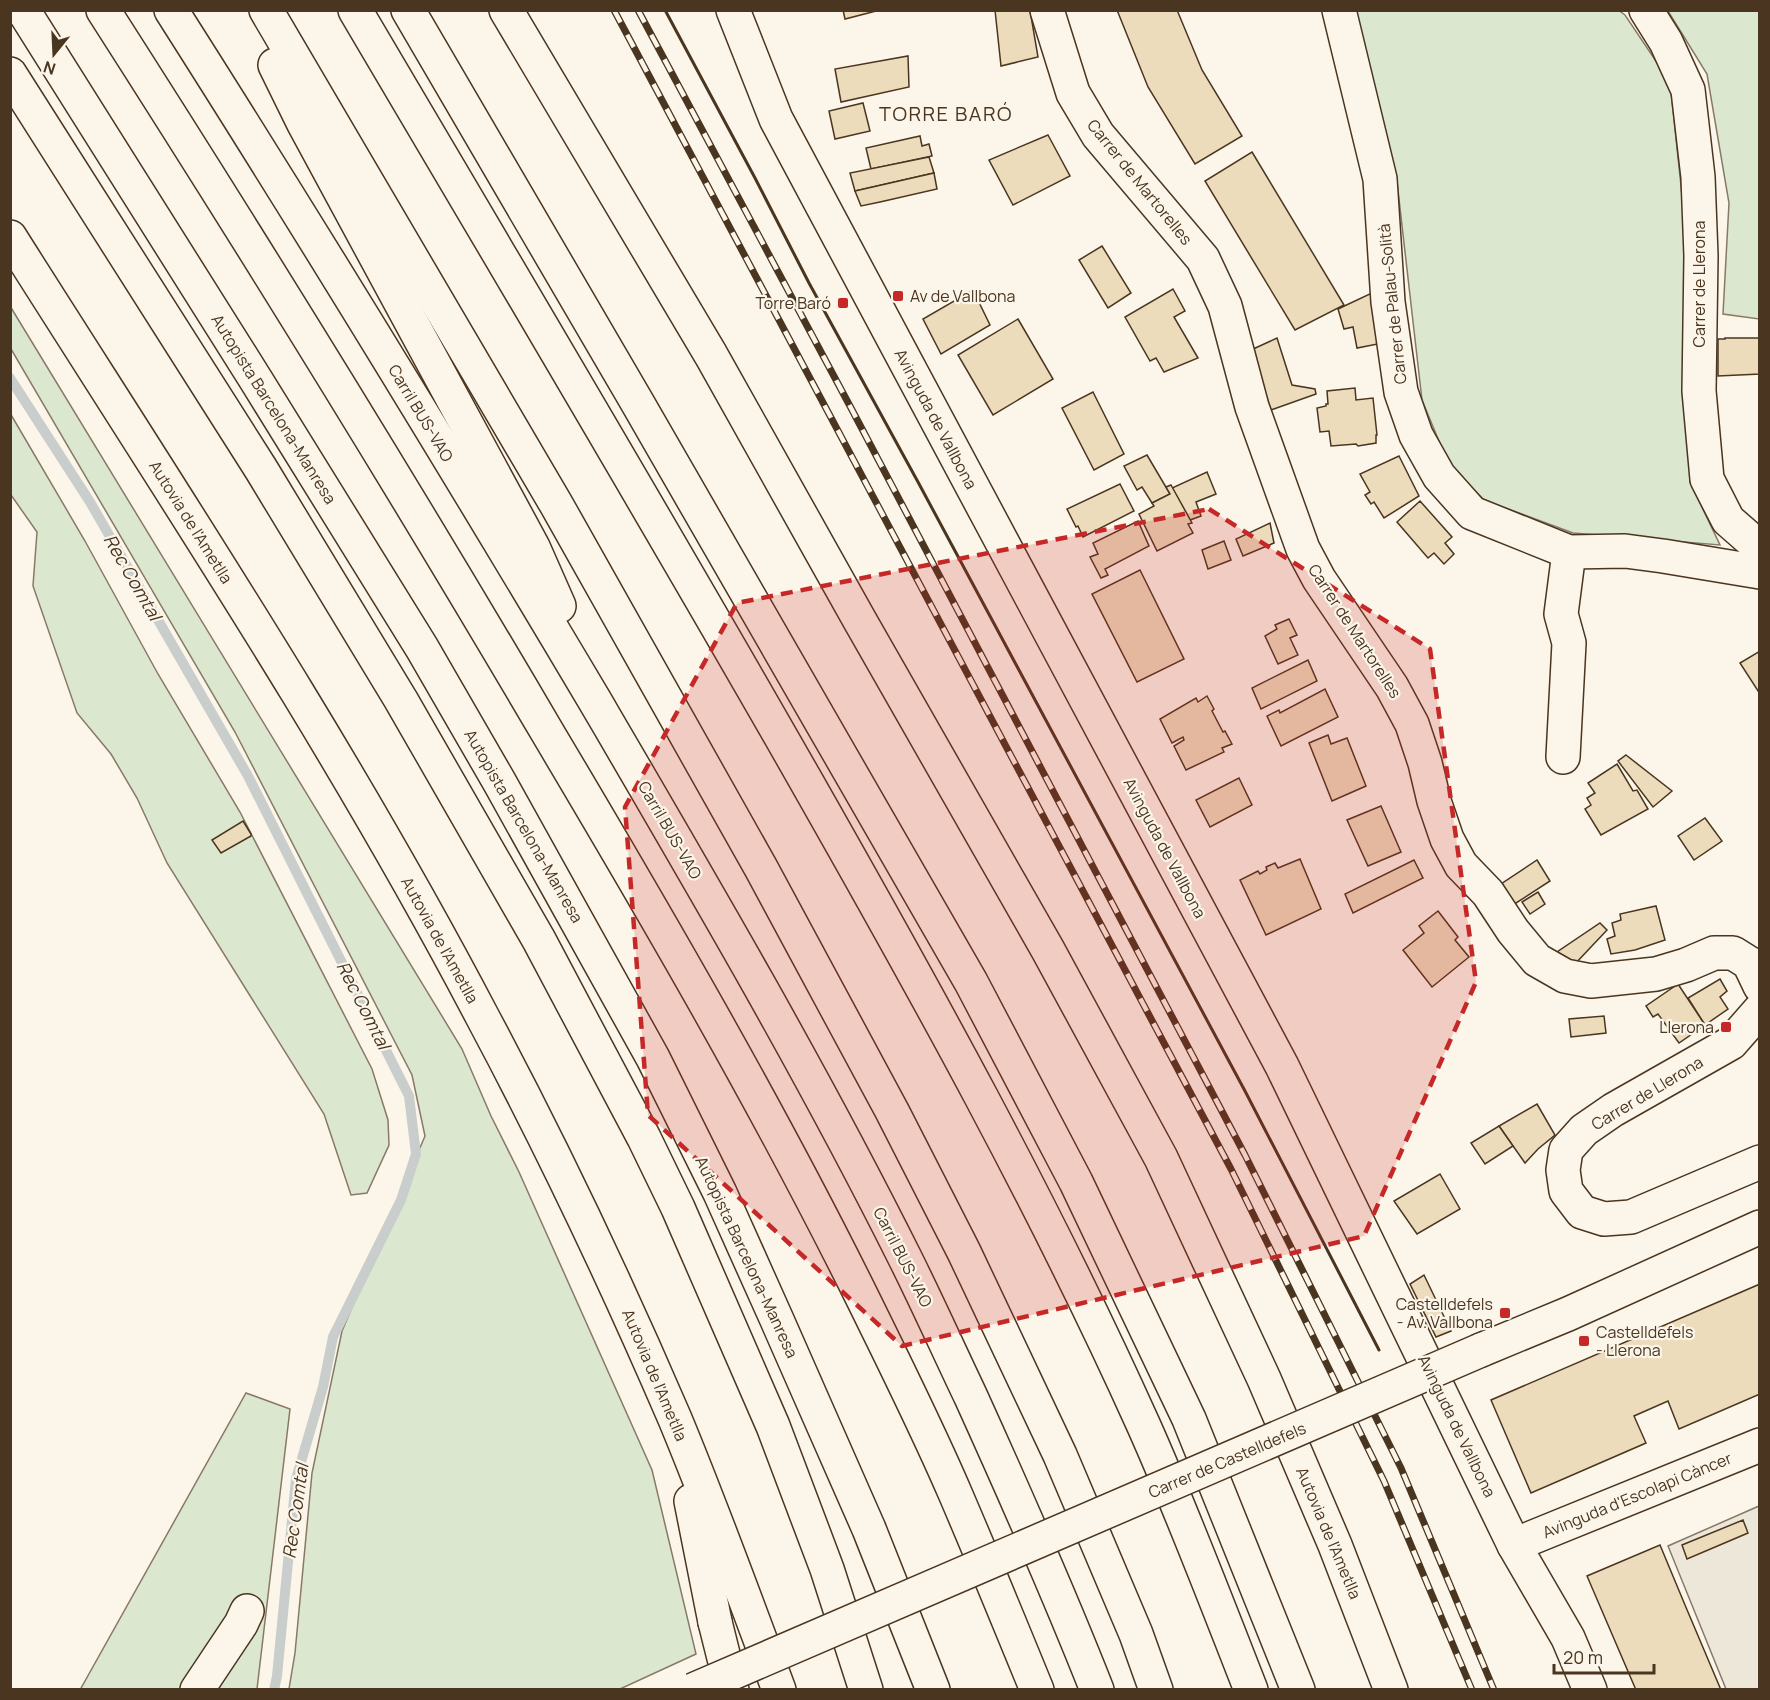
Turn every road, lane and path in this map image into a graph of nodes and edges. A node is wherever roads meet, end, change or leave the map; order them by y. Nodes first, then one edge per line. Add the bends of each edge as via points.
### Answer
1 (23, 10) edge
2 (102, 10) edge
3 (171, 10) edge
4 (249, 10) edge
5 (266, 10) edge
6 (355, 10) edge
7 (408, 10) edge
8 (506, 10) edge
9 (733, 10) edge
10 (1047, 10) edge
11 (1339, 10) edge
12 (1646, 10) edge
13 (10, 74) edge
14 (10, 237) edge
15 (1760, 549) edge
16 (1569, 552) junction
17 (1760, 572) edge
18 (1563, 757) dead end
19 (628, 758) junction
20 (1760, 986) edge
21 (1760, 1010) edge
22 (1760, 1162) edge
23 (1760, 1227) edge
24 (675, 1420) junction
25 (1760, 1445) edge
26 (1514, 1545) junction
27 (247, 1611) dead end
28 (197, 1689) edge
29 (693, 1689) edge
30 (732, 1689) edge
31 (779, 1689) edge
32 (866, 1689) edge
33 (933, 1689) edge
34 (1037, 1689) edge
35 (1097, 1689) edge
36 (1156, 1689) edge
37 (1251, 1689) edge
38 (1298, 1689) edge
39 (1391, 1689) edge
40 (1590, 1689) edge

1 - 33 main road, Autopista Barcelona-Manresa via 416,639 501,783 653,1058 777,1320 869,1529
2 - 34 main road via 370,437 625,862 748,1079 917,1410
3 - 19 main road, Carril BUS-VAO via 406,387
4 - 19 main road via 304,124 533,547
5 - 36 main road via 556,504 761,868 892,1111 1060,1455
6 - 37 main road via 657,520 1004,1138 1143,1424
7 - 38 main road via 971,982 1076,1182 1189,1419
8 - 39 main road, Autovia de l'Ametlla via 711,355 1048,950 1161,1158 1264,1379
9 - 26 main road, Avinguda de Vallbona via 776,119 1282,1066
10 - 20 main road, Carrer de Martorelles via 1073,93 1098,135 1203,259 1225,306 1252,407 1303,549 1412,724 1447,839 1461,865 1488,893 1537,960 1565,976 1591,981 1656,974 1714,953 1733,953 1749,963
11 - 16 main road, Carrer de Palau-Solità via 1380,179 1388,302 1401,392 1416,435 1439,476 1472,513
12 - 15 main road, Carrer de Llerona via 1688,90 1698,177 1699,391 1707,479 1728,520
13 - 32 main road via 261,469 395,690 462,802 600,1054 678,1208 773,1426 827,1569
14 - 24 main road, Autovia de l'Ametlla via 286,675 400,866 482,1014 567,1183
16 - 17 main road, Carrer de Palau-Solità via 1625,551
16 - 18 main road via 1561,614 1569,643
19 - 35 main road, Carril BUS-VAO via 777,1017 905,1259 1009,1481
21 - 22 main road, Carrer de Llerona via 1731,1043 1584,1130 1566,1150 1563,1170 1566,1191 1582,1212 1604,1219 1631,1217
23 - 29 main road, Carrer de Castelldefels, bridge via 1568,1314
24 - 30 main road
24 - 31 main road, Autovia de l'Ametlla
25 - 26 main road, Avinguda d'Escolapi Càncer
26 - 40 main road, Avinguda de Vallbona via 1568,1638
27 - 28 main road

